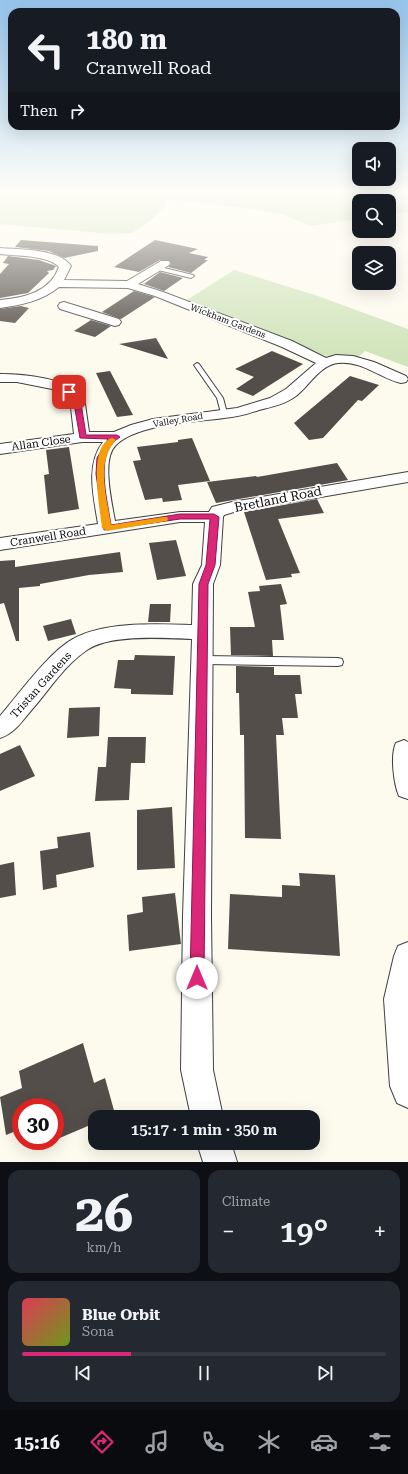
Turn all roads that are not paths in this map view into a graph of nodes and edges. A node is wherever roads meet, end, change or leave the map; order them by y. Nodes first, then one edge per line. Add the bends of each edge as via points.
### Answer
1 (0, 251) edge
2 (160, 266) joint
3 (191, 276) dead end
4 (56, 283) junction
5 (105, 284) junction
6 (129, 285) junction
7 (0, 304) edge
8 (115, 322) dead end
9 (324, 362) junction
10 (197, 365) dead end
11 (0, 378) edge
12 (401, 379) dead end
13 (224, 413) junction
14 (82, 437) junction
15 (117, 437) junction
16 (0, 449) edge
17 (401, 477) edge
18 (214, 517) junction
19 (107, 528) junction
20 (0, 544) edge
21 (202, 632) junction
22 (203, 660) junction
23 (338, 662) dead end
24 (0, 729) edge
25 (404, 750) dead end
26 (408, 789) edge
27 (408, 956) edge
28 (407, 1089) edge
29 (206, 1110) edge
30 (216, 1150) edge
31 (220, 1162) edge

1 - 4 street via 30,253 59,260 65,266 64,274
2 - 3 lane
2 - 6 street
4 - 5 street, Wickham Gardens
4 - 7 street via 34,298
5 - 6 street, Wickham Gardens
5 - 8 street via 101,293 69,308
6 - 9 street, Wickham Gardens via 258,332
9 - 12 street via 336,359 356,361
9 - 13 street, Valley Road via 279,400
10 - 13 lane via 220,398
11 - 14 street, Allan Close via 17,378 61,387 77,397
13 - 15 street, Valley Road via 168,420
14 - 15 street, Allan Close
14 - 16 street, Allan Close
15 - 19 street, Valley Road via 110,441 101,458 100,474
17 - 18 street, Bretland Road via 232,507 218,511
18 - 19 street, Cranwell Road via 180,517
18 - 21 street via 211,565 203,584
19 - 20 street, Cranwell Road
21 - 22 street
21 - 24 street, Tristan Gardens via 152,631 107,634 80,644 58,663
22 - 23 lane
22 - 29 street via 197,916 197,1070
25 - 26 street
27 - 28 street via 399,999
30 - 31 street

